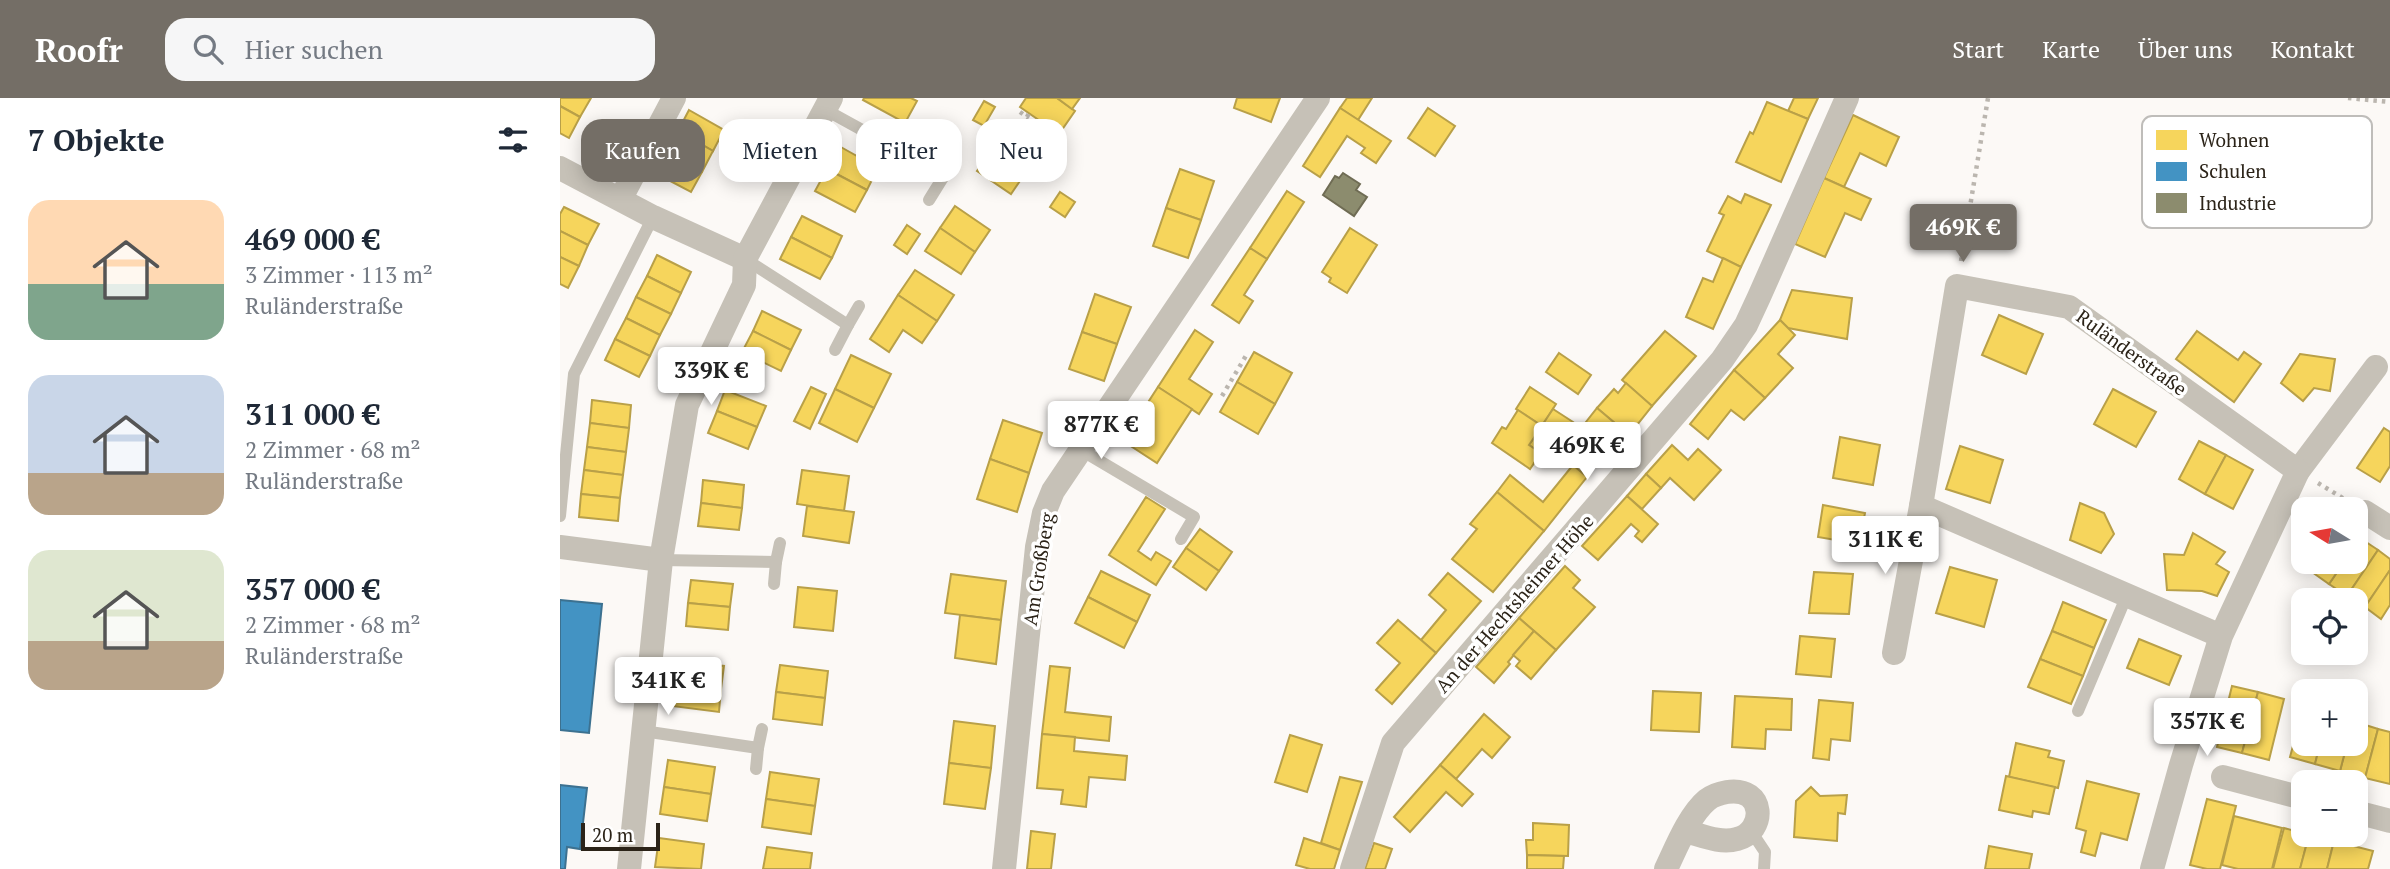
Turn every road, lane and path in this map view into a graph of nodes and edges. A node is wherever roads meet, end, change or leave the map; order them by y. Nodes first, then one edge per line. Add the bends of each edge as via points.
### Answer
1 (674, 98) edge
2 (1318, 98) edge
3 (1847, 98) edge
4 (1988, 98) edge
5 (2348, 98) edge
6 (2390, 102) edge
7 (827, 104) edge
8 (1020, 113) dead end
9 (1029, 113) dead end
10 (856, 122) edge
11 (560, 168) edge
12 (940, 182) edge
13 (621, 198) junction
14 (929, 200) dead end
15 (653, 217) junction
16 (746, 259) junction
17 (1957, 286) junction
18 (859, 306) dead end
19 (848, 326) junction
20 (835, 350) dead end
21 (1247, 354) dead end
22 (2376, 367) dead end
23 (1222, 396) dead end
24 (1081, 450) junction
25 (2298, 471) junction
26 (2340, 497) edge
27 (1921, 506) junction
28 (2368, 514) edge
29 (560, 516) edge
30 (2390, 528) edge
31 (1181, 539) dead end
32 (780, 543) dead end
33 (560, 547) edge
34 (661, 560) junction
35 (776, 562) junction
36 (775, 584) dead end
37 (2127, 595) junction
38 (2221, 636) junction
39 (1894, 653) dead end
40 (2078, 711) dead end
41 (762, 729) dead end
42 (643, 731) junction
43 (758, 748) junction
44 (756, 769) dead end
45 (2223, 777) dead end
46 (2291, 795) edge
47 (2368, 815) edge
48 (2390, 821) edge
49 (1685, 831) junction
50 (1751, 831) junction
51 (629, 869) edge
52 (1004, 869) edge
53 (1353, 869) edge
54 (1666, 869) edge
55 (1765, 869) edge
56 (2152, 869) edge

1 - 13 street
2 - 24 street, Am Großberg
3 - 53 street, An der Hechtsheimer Höhe via 1746,325 1722,360 1394,743
4 - 17 path
5 - 6 path
7 - 10 lane
7 - 16 street
8 - 9 path via 1027,117
11 - 13 street
12 - 14 lane
13 - 15 street
15 - 16 street
15 - 29 lane via 574,374
16 - 19 lane
16 - 34 street via 744,285 687,405
17 - 25 street, Ruländerstraße via 2069,307
17 - 27 street
18 - 19 lane
19 - 20 lane
21 - 23 path
22 - 25 street
24 - 31 lane via 1194,517
24 - 52 street, Am Großberg via 1053,491 1037,547
25 - 26 path
25 - 38 street
27 - 37 street
27 - 39 street
28 - 30 street
32 - 35 lane
33 - 34 street
34 - 35 lane
34 - 42 street
35 - 36 lane
37 - 38 street
37 - 40 lane
38 - 56 street
41 - 43 lane
42 - 43 lane
42 - 51 street
43 - 44 lane
45 - 46 street
47 - 48 street
49 - 50 street via 1723,841
49 - 50 street via 1707,800 1738,791 1751,795 1758,805
49 - 54 street
50 - 55 lane via 1765,852

